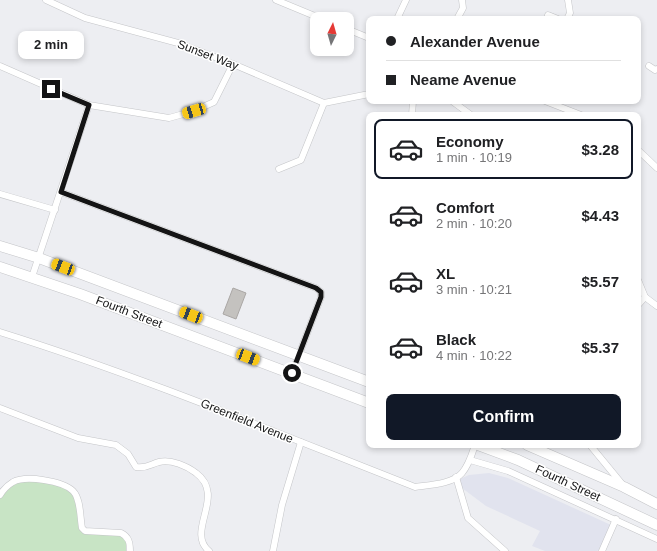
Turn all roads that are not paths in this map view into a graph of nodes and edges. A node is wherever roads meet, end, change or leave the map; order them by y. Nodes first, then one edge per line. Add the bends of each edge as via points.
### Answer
1 (46, 0) edge
2 (276, 0) edge
3 (406, 0) edge
4 (462, 0) edge
5 (568, 0) edge
6 (310, 14) edge
7 (398, 16) edge
8 (458, 16) edge
9 (568, 16) edge
10 (354, 32) edge
11 (366, 37) edge
12 (233, 64) junction
13 (0, 66) edge
14 (649, 66) dead end
15 (657, 69) edge
16 (366, 95) edge
17 (324, 103) junction
18 (456, 104) edge
19 (553, 104) edge
20 (89, 105) junction
21 (467, 112) edge
22 (573, 112) edge
23 (641, 153) edge
24 (279, 168) dead end
25 (657, 168) edge
26 (61, 192) junction
27 (0, 194) edge
28 (55, 210) junction
29 (0, 246) edge
30 (38, 258) junction
31 (0, 267) edge
32 (32, 277) junction
33 (641, 287) edge
34 (645, 297) junction
35 (641, 302) edge
36 (657, 306) edge
37 (0, 332) edge
38 (299, 356) junction
39 (292, 373) junction
40 (366, 381) edge
41 (366, 402) edge
42 (0, 408) edge
43 (301, 442) junction
44 (475, 448) edge
45 (484, 448) edge
46 (534, 448) edge
47 (592, 448) edge
48 (470, 460) junction
49 (456, 477) junction
50 (624, 487) junction
51 (0, 495) edge
52 (657, 504) edge
53 (616, 520) junction
54 (657, 525) edge
55 (657, 539) edge
56 (130, 551) edge
57 (208, 551) edge
58 (273, 551) edge
59 (505, 551) edge
60 (602, 551) edge

1 - 12 street, Sunset Way via 85,18 178,43
2 - 6 street
3 - 7 street
4 - 8 street via 464,8
5 - 9 street
10 - 11 street
12 - 17 street, Sunset Way
12 - 20 street via 214,102 194,111 169,118
13 - 20 street
14 - 15 street
16 - 17 street
17 - 24 street via 301,160
18 - 21 street
19 - 22 street
20 - 26 street
23 - 25 street
26 - 28 street
26 - 38 street via 316,288 321,292 321,297
27 - 28 street
28 - 30 street
29 - 30 main road, Fourth Street
30 - 32 street
30 - 38 main road, Fourth Street
31 - 32 main road, Fourth Street
32 - 39 main road, Fourth Street
33 - 34 street
34 - 35 street
34 - 36 street
37 - 43 street, Greenfield Avenue via 157,385
38 - 39 street
38 - 40 main road, Fourth Street
39 - 41 main road, Fourth Street
42 - 57 street via 78,438 116,445 128,454 136,466 143,468 166,460 196,472 206,484 210,495 201,536 202,543
43 - 49 street, Greenfield Avenue via 415,487 441,484
43 - 58 street via 282,505
44 - 48 street, Greenfield Avenue
45 - 54 main road, Fourth Street via 518,460
46 - 50 main road, Fourth Street
47 - 50 street
48 - 49 street, Greenfield Avenue via 462,474
48 - 53 street via 508,471
49 - 59 street via 468,518
50 - 52 main road, Fourth Street
51 - 56 street via 14,481 23,479 66,486 77,498 82,528 85,531 126,535
53 - 55 street
53 - 60 street

